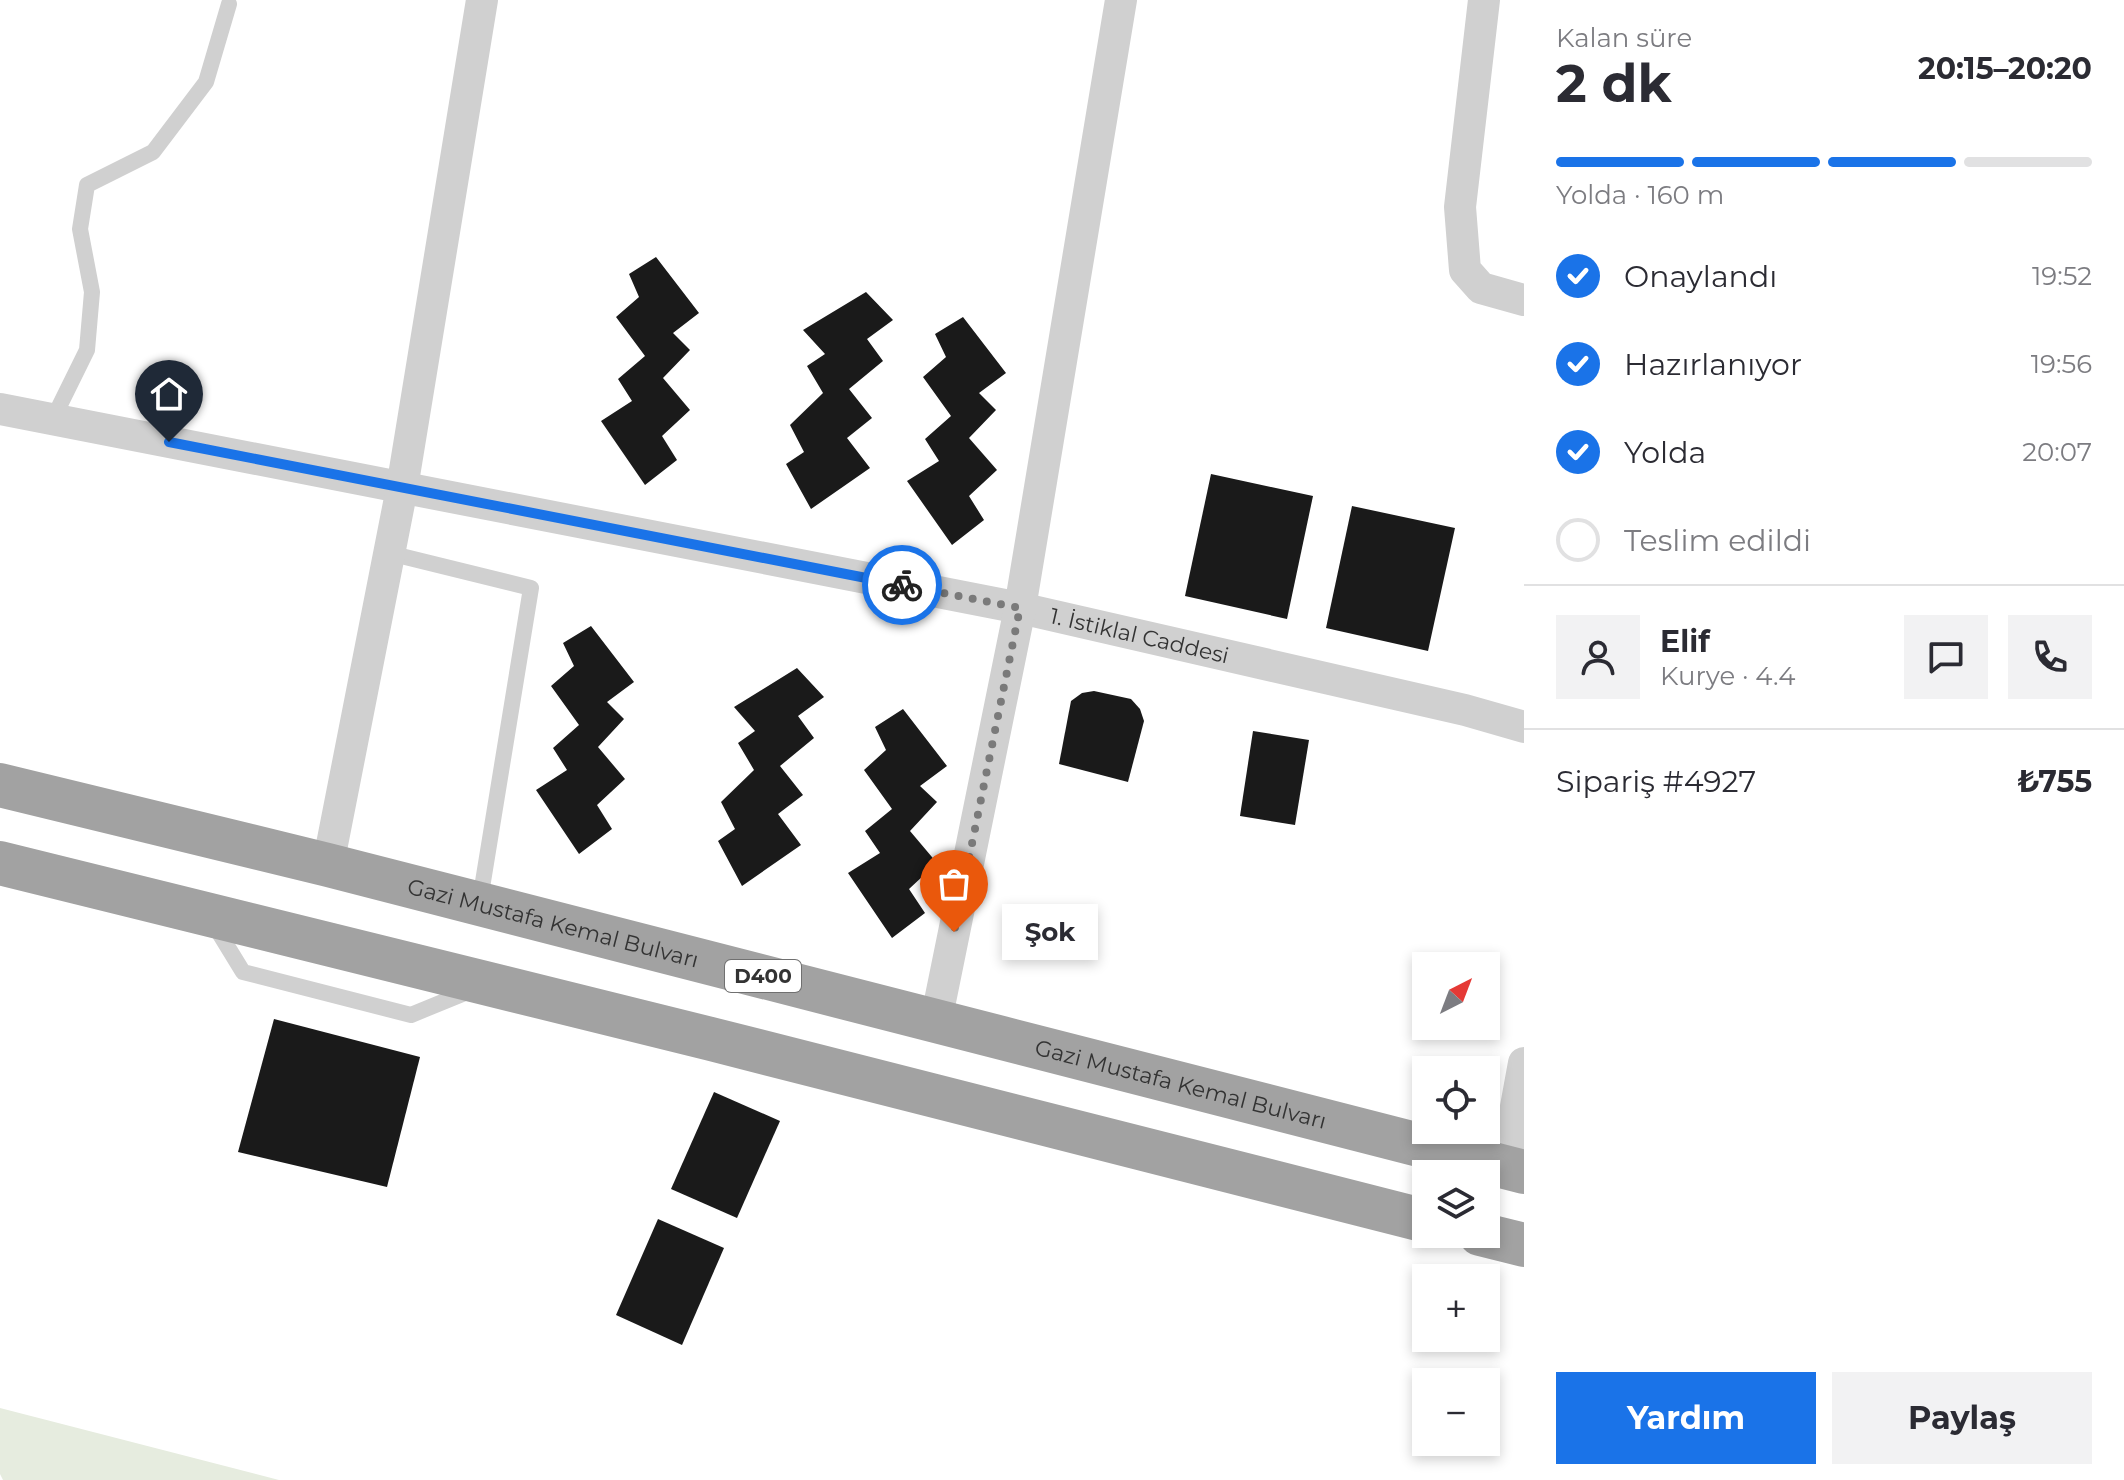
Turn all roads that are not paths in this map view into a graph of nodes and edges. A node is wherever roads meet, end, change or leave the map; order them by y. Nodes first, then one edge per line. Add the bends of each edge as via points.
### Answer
1 (482, 0) edge
2 (1121, 0) edge
3 (1484, 0) edge
4 (229, 4) dead end
5 (1524, 300) edge
6 (0, 409) edge
7 (53, 419) junction
8 (402, 488) junction
9 (389, 553) junction
10 (1020, 608) junction
11 (1524, 727) edge
12 (0, 785) edge
13 (0, 863) edge
14 (328, 865) junction
15 (480, 903) junction
16 (936, 1021) junction
17 (1524, 1063) edge
18 (1514, 1169) edge
19 (1412, 1217) edge
20 (1500, 1239) edge
21 (1524, 1245) edge

1 - 8 street
2 - 10 street
3 - 5 street via 1460,207 1465,270 1481,288
4 - 7 lane via 206,82 153,152 87,185 80,229 92,292 87,350
6 - 7 street, 1. İstiklal Caddesi
7 - 8 street, 1. İstiklal Caddesi
8 - 9 street
8 - 10 street, 1. İstiklal Caddesi
9 - 14 street
9 - 15 lane via 531,588
10 - 11 street, 1. İstiklal Caddesi
10 - 16 street
12 - 14 highway, Gazi Mustafa Kemal Bulvarı / D400
13 - 19 highway
14 - 15 highway, Gazi Mustafa Kemal Bulvarı / D400
15 - 16 highway, Gazi Mustafa Kemal Bulvarı / D400
16 - 18 highway, Gazi Mustafa Kemal Bulvarı / D400
17 - 18 street
20 - 21 highway

